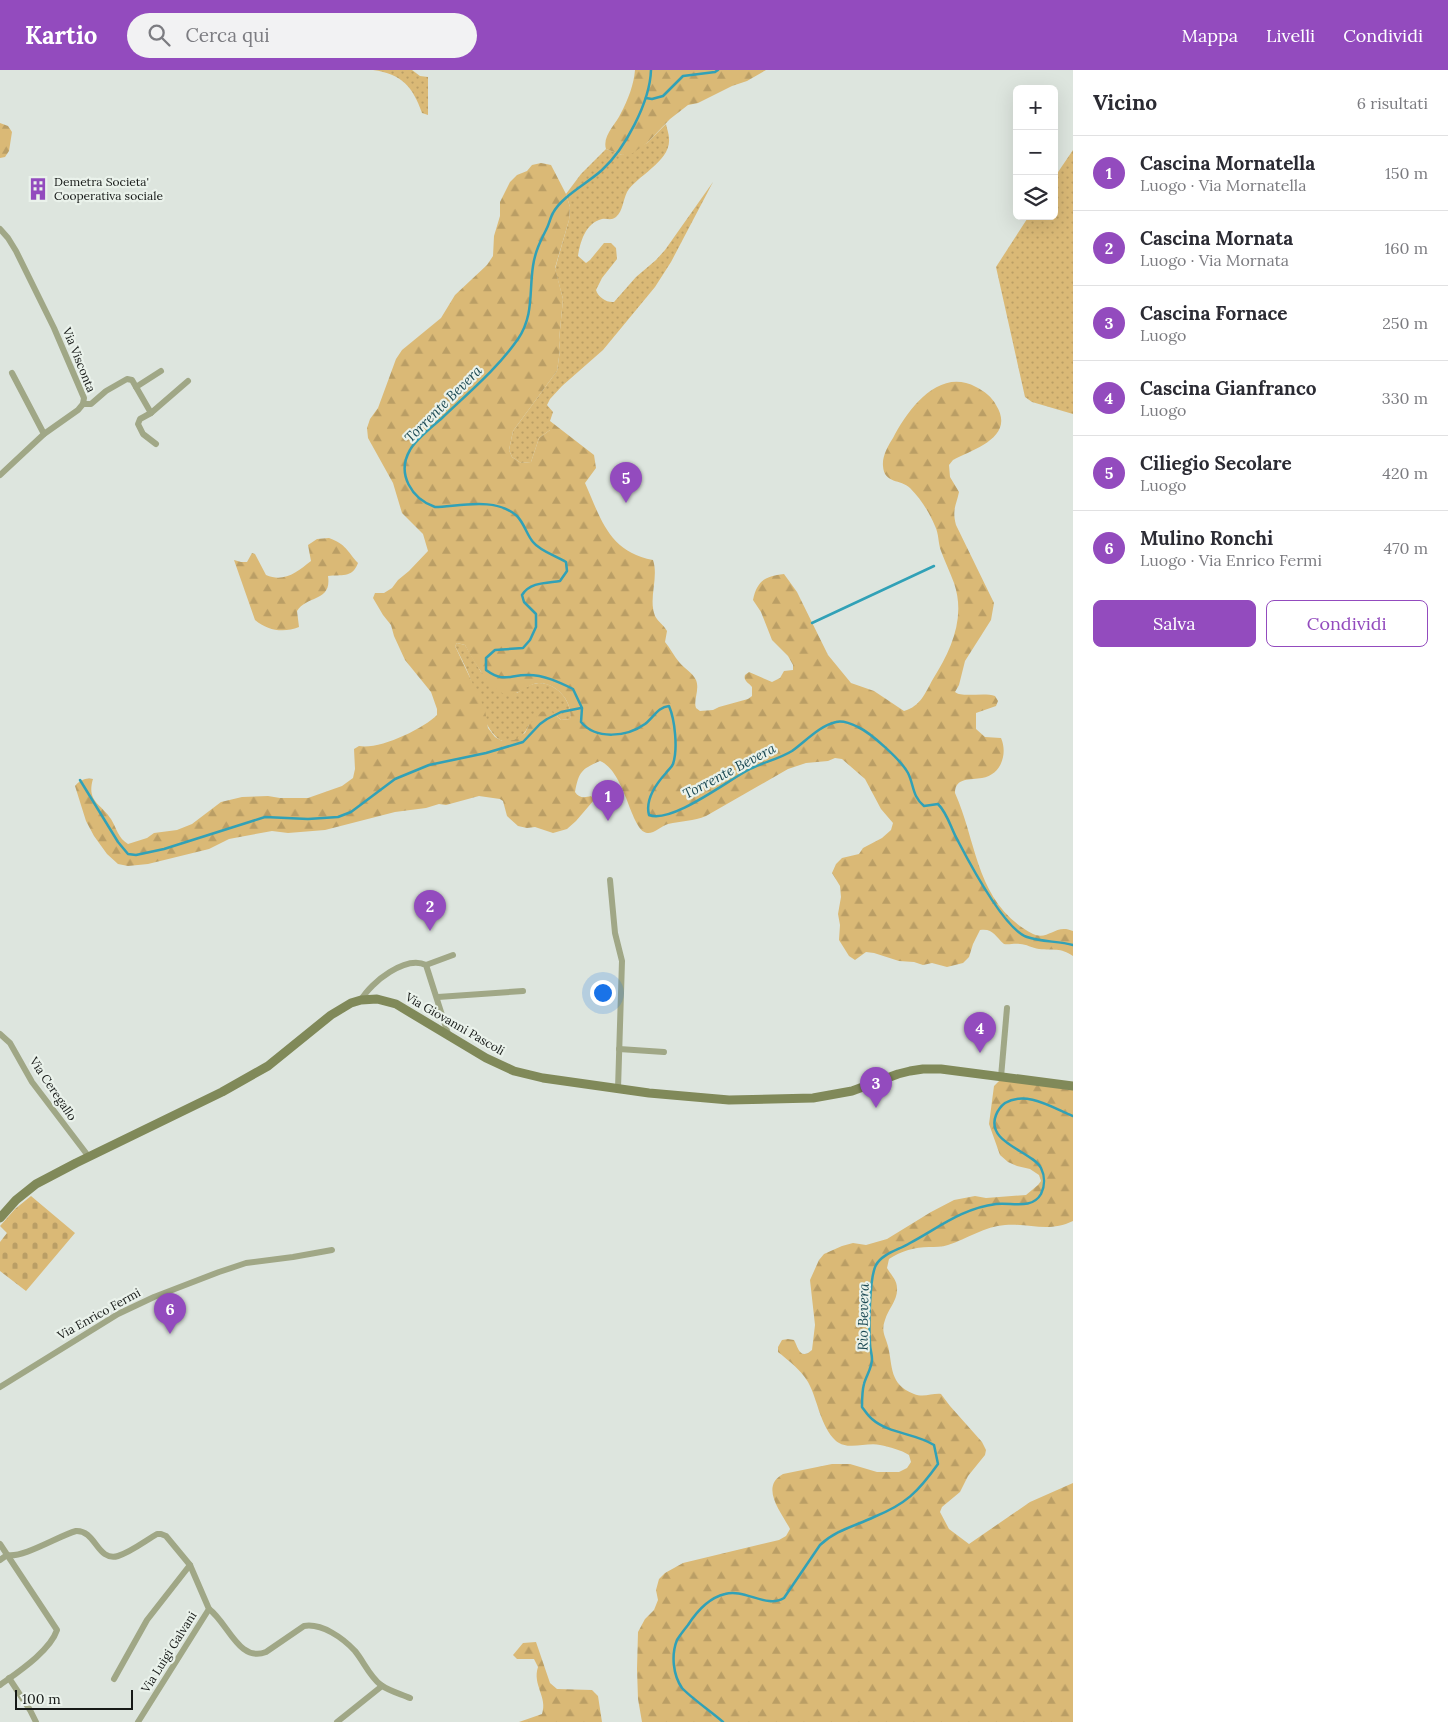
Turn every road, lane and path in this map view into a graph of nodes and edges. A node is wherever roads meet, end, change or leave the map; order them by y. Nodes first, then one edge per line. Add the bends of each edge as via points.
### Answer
1 (0, 229) edge
2 (161, 371) dead end
3 (12, 373) dead end
4 (188, 381) dead end
5 (136, 387) junction
6 (83, 404) junction
7 (151, 412) junction
8 (44, 434) junction
9 (156, 444) dead end
10 (0, 475) edge
11 (610, 880) dead end
12 (453, 955) dead end
13 (426, 965) junction
14 (523, 991) dead end
15 (438, 997) junction
16 (361, 1000) junction
17 (1007, 1008) dead end
18 (0, 1034) edge
19 (449, 1037) junction
20 (620, 1049) junction
21 (664, 1052) dead end
22 (1001, 1077) junction
23 (1073, 1086) edge
24 (618, 1089) junction
25 (89, 1157) junction
26 (0, 1218) edge
27 (332, 1250) dead end
28 (0, 1387) edge
29 (0, 1544) edge
30 (7, 1555) junction
31 (0, 1560) edge
32 (190, 1565) junction
33 (209, 1609) junction
34 (9, 1678) junction
35 (114, 1679) dead end
36 (0, 1684) edge
37 (382, 1686) junction
38 (410, 1698) dead end
39 (36, 1722) edge
40 (138, 1722) edge
41 (336, 1722) edge

1 - 6 street, Via Visconta via 16,251 54,328 84,398
2 - 5 street
3 - 8 street
4 - 7 street
5 - 6 street via 132,380 127,379 91,404
5 - 7 street
6 - 8 street, Via Visconta
7 - 9 street via 138,424 143,434
8 - 10 street, Via Visconta
11 - 20 street via 613,924 622,961
12 - 13 street
13 - 15 street
13 - 16 street via 416,962 402,966 369,988
14 - 15 street
15 - 19 street
16 - 19 street, Via Giovanni Pascoli via 377,999 396,1004
16 - 25 street, Via Giovanni Pascoli via 331,1015 268,1066 204,1102
17 - 22 street
18 - 25 street, Via Ceregallo via 10,1043 32,1082
19 - 24 street, Via Giovanni Pascoli via 514,1071
20 - 21 street
20 - 24 street
22 - 23 street, Via Giovanni Pascoli
22 - 24 street, Via Giovanni Pascoli via 923,1069 898,1074 841,1094 787,1100 703,1098
25 - 26 street, Via Giovanni Pascoli via 36,1184
27 - 28 street, Via Enrico Fermi via 246,1263 154,1297 118,1314
29 - 30 street
30 - 31 street
30 - 32 street, Via Luigi Galvani via 12,1556 80,1531 89,1536 106,1556 116,1557 161,1534
30 - 34 street via 57,1630 47,1648
32 - 33 street, Via Luigi Galvani
32 - 35 street via 147,1620
33 - 37 street via 240,1647 250,1654 266,1652 304,1626 327,1630 355,1652
33 - 40 street, Via Luigi Galvani
34 - 36 street
34 - 39 street
37 - 38 street
37 - 41 street

